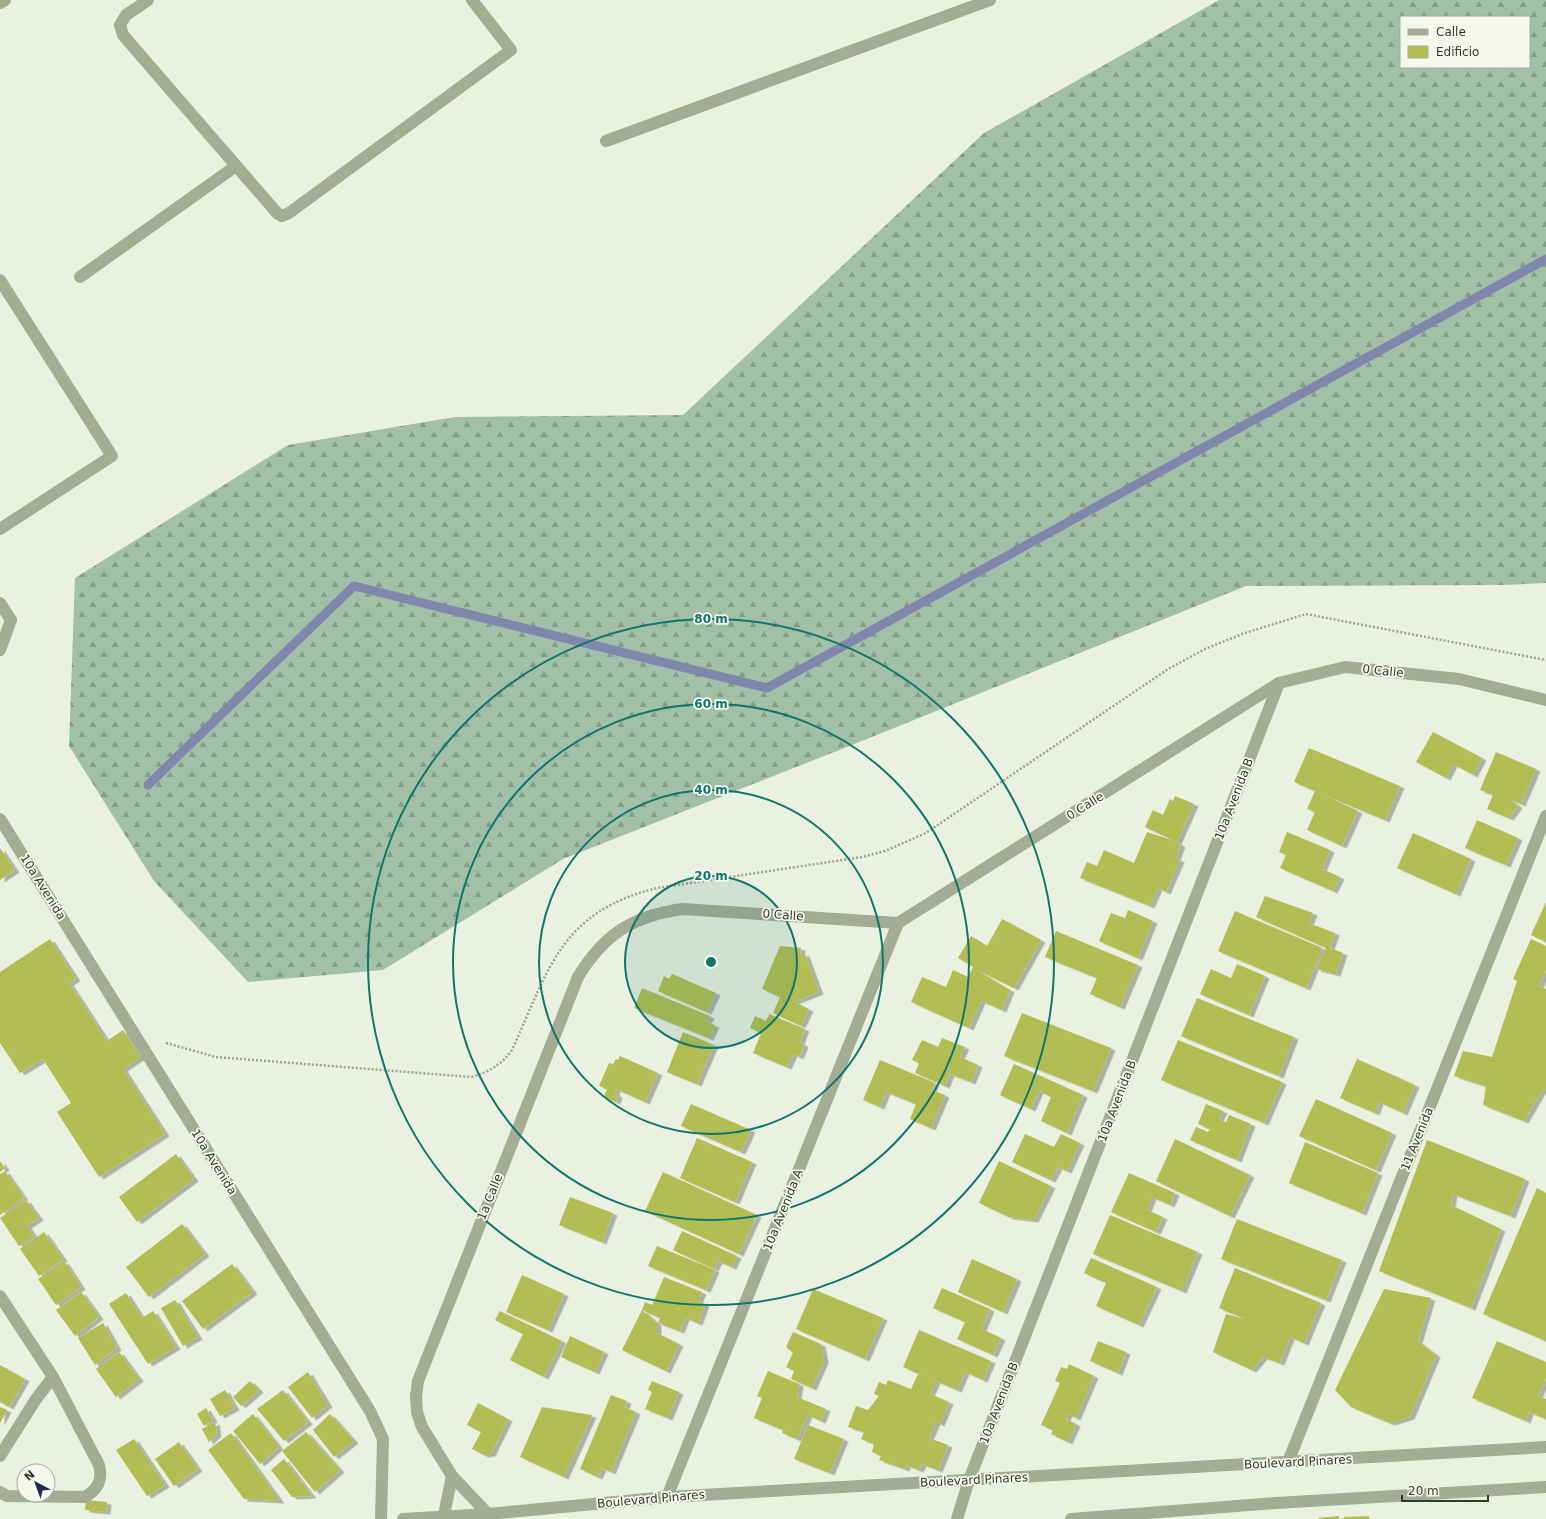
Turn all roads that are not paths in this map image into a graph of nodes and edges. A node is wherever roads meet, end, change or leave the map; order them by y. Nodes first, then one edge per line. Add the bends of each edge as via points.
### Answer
1 (5, 0) edge
2 (148, 0) edge
3 (472, 0) edge
4 (990, 0) edge
5 (0, 3) edge
6 (967, 4) edge
7 (606, 141) dead end
8 (236, 166) junction
9 (80, 276) dead end
10 (0, 280) edge
11 (0, 529) edge
12 (0, 604) edge
13 (11, 620) junction
14 (0, 627) edge
15 (0, 650) edge
16 (1279, 683) junction
17 (1546, 700) edge
18 (1546, 816) edge
19 (0, 819) edge
20 (898, 923) junction
21 (621, 928) joint
22 (0, 1296) edge
23 (53, 1377) junction
24 (1546, 1447) edge
25 (0, 1456) edge
26 (1288, 1462) junction
27 (452, 1476) junction
28 (969, 1480) junction
29 (1546, 1487) edge
30 (0, 1492) edge
31 (667, 1497) junction
32 (488, 1516) edge
33 (444, 1517) edge
34 (381, 1519) edge
35 (403, 1519) edge
36 (957, 1519) edge
37 (1071, 1519) edge

1 - 5 street
2 - 8 street via 126,15 120,25 123,35
3 - 8 street via 511,50 289,213 282,216 277,213
4 - 6 street
6 - 7 street
8 - 9 street
10 - 11 street via 112,456
12 - 13 street
13 - 14 street
13 - 15 street
16 - 17 street, 0 Calle via 1345,667 1459,679
16 - 20 street, 0 Calle
16 - 28 street, 10a Avenida B
18 - 26 street, 11 Avenida
19 - 34 street, 10a Avenida via 370,1411 383,1439
20 - 21 street, 0 Calle via 682,909 647,916
20 - 31 street, 10a Avenida A
21 - 27 street, 1a Calle via 589,958 578,977 418,1381 417,1412 422,1427
22 - 23 street
23 - 25 street
23 - 30 street via 99,1465 101,1472 98,1486 85,1497 76,1498 7,1496
24 - 26 street, Boulevard Pinares
26 - 28 street, Boulevard Pinares
27 - 32 street, 1a Calle
27 - 33 street
28 - 31 street, Boulevard Pinares
28 - 36 street, 10a Avenida B
29 - 37 street via 1276,1503
31 - 32 street, Boulevard Pinares
32 - 33 street, Boulevard Pinares
33 - 35 street, Boulevard Pinares

